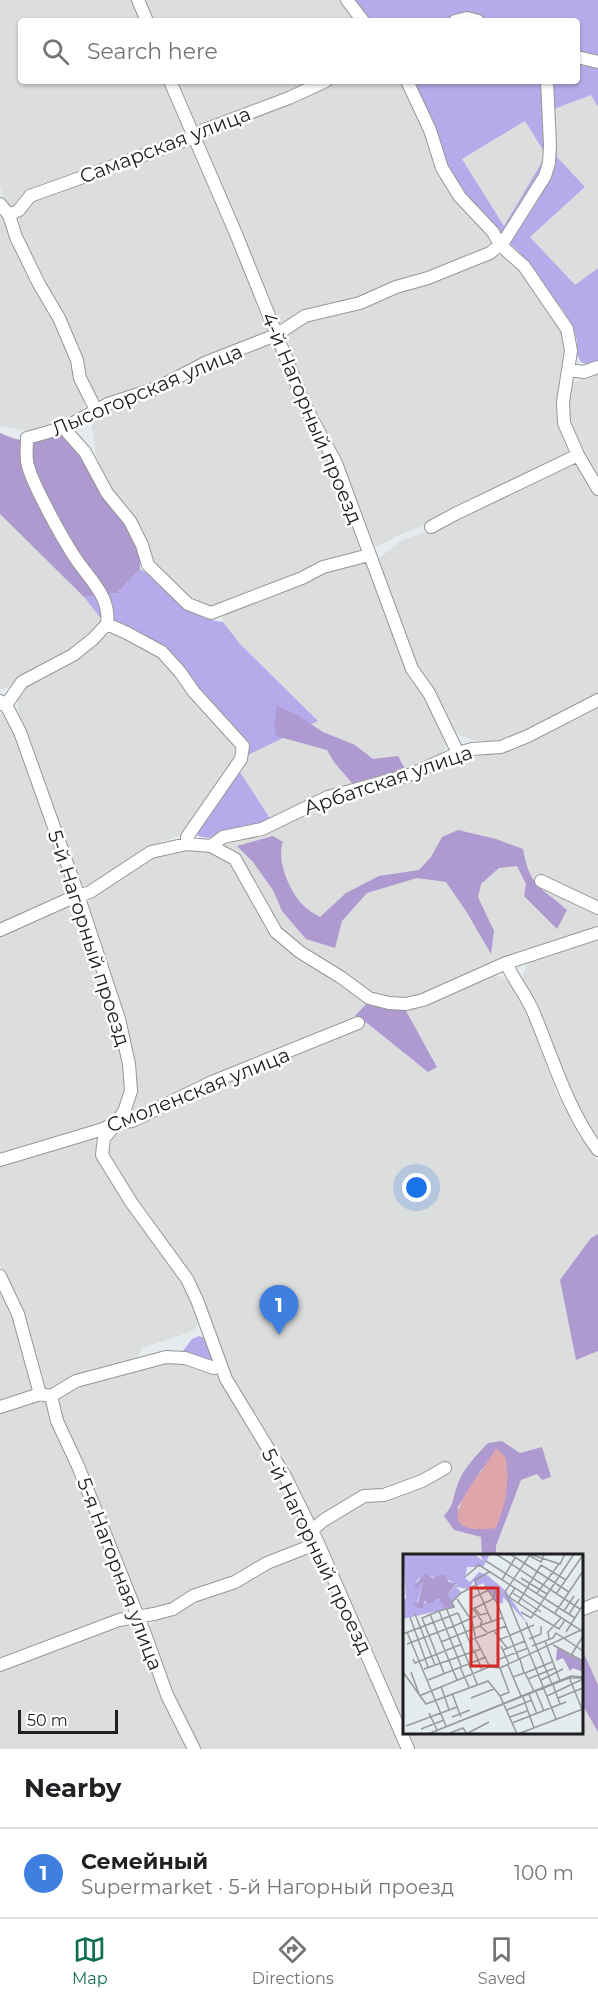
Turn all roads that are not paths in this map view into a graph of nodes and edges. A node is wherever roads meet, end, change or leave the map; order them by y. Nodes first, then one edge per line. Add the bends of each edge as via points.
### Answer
1 (138, 0) edge
2 (347, 0) edge
3 (146, 18) edge
4 (361, 18) edge
5 (580, 58) edge
6 (598, 62) edge
7 (171, 84) edge
8 (319, 84) edge
9 (408, 84) edge
10 (547, 84) edge
11 (194, 137) junction
12 (2, 208) edge
13 (500, 245) junction
14 (276, 335) junction
15 (598, 367) edge
16 (569, 370) junction
17 (96, 410) junction
18 (66, 427) junction
19 (578, 455) junction
20 (598, 489) edge
21 (431, 527) dead end
22 (369, 555) junction
23 (107, 624) junction
24 (598, 700) edge
25 (2, 703) edge
26 (458, 753) junction
27 (187, 844) junction
28 (211, 846) junction
29 (541, 881) dead end
30 (78, 896) junction
31 (598, 908) edge
32 (0, 930) edge
33 (598, 933) edge
34 (506, 963) junction
35 (358, 1023) dead end
36 (117, 1123) junction
37 (598, 1150) edge
38 (0, 1160) edge
39 (0, 1276) edge
40 (220, 1366) junction
41 (46, 1395) junction
42 (0, 1407) edge
43 (445, 1468) dead end
44 (312, 1531) junction
45 (318, 1543) junction
46 (598, 1603) edge
47 (583, 1609) dead end
48 (137, 1617) junction
49 (0, 1665) edge
50 (194, 1749) edge
51 (408, 1749) edge

1 - 3 street
2 - 4 street
5 - 6 street
7 - 11 street, 4-й Нагорный проезд
8 - 11 street, Самарская улица
9 - 13 street via 442,168 460,197
10 - 13 street, Лысогорская улица via 549,163 545,176
11 - 12 street, Самарская улица via 30,196 19,210
11 - 14 street, 4-й Нагорный проезд
12 - 17 street via 59,318
13 - 14 street, Лысогорская улица via 490,253 360,303 304,316
13 - 16 street via 524,266 567,329
14 - 17 street, Лысогорская улица via 207,362 157,388
14 - 22 street, 4-й Нагорный проезд via 307,410 336,463
15 - 16 street via 584,372
16 - 19 street via 564,423
17 - 18 street, Лысогорская улица
18 - 22 street via 107,493 130,521 148,565 188,604 210,613 323,567
18 - 23 street, Лысогорская улица via 27,438 27,463 74,556 102,594 109,613
19 - 20 street
19 - 21 street
22 - 26 street, 4-й Нагорный проезд via 412,669 429,693
23 - 25 street via 73,655 22,682
23 - 27 street via 162,652 243,746 241,759 187,837
24 - 26 street, Арбатская улица via 501,747
25 - 30 street, 5-й Нагорный проезд via 20,732
26 - 28 street, Арбатская улица via 412,774 328,797 262,828 223,837
27 - 28 street
27 - 30 street via 152,852
28 - 34 street via 235,859 276,932 369,998 406,1004 423,1000
29 - 31 street
30 - 32 street
30 - 36 street, 5-й Нагорный проезд via 119,1019 129,1064 131,1091
33 - 34 street
34 - 37 street via 534,1013 563,1091
35 - 36 street, Смоленская улица via 212,1082 132,1121
36 - 38 street, Смоленская улица
36 - 40 street, 5-й Нагорный проезд via 104,1138 102,1155 187,1279
39 - 41 street, 5-я Нагорная улица via 18,1314
40 - 41 street via 166,1357 76,1381
40 - 44 street, 5-й Нагорный проезд via 286,1478
41 - 42 street
41 - 48 street, 5-я Нагорная улица
43 - 44 street via 384,1495 364,1496
44 - 45 street, 5-й Нагорный проезд
45 - 48 street via 267,1563 235,1582 193,1596 172,1609
45 - 51 street, 5-й Нагорный проезд
46 - 47 street
48 - 49 street via 119,1620
48 - 50 street, 5-я Нагорная улица via 167,1695

